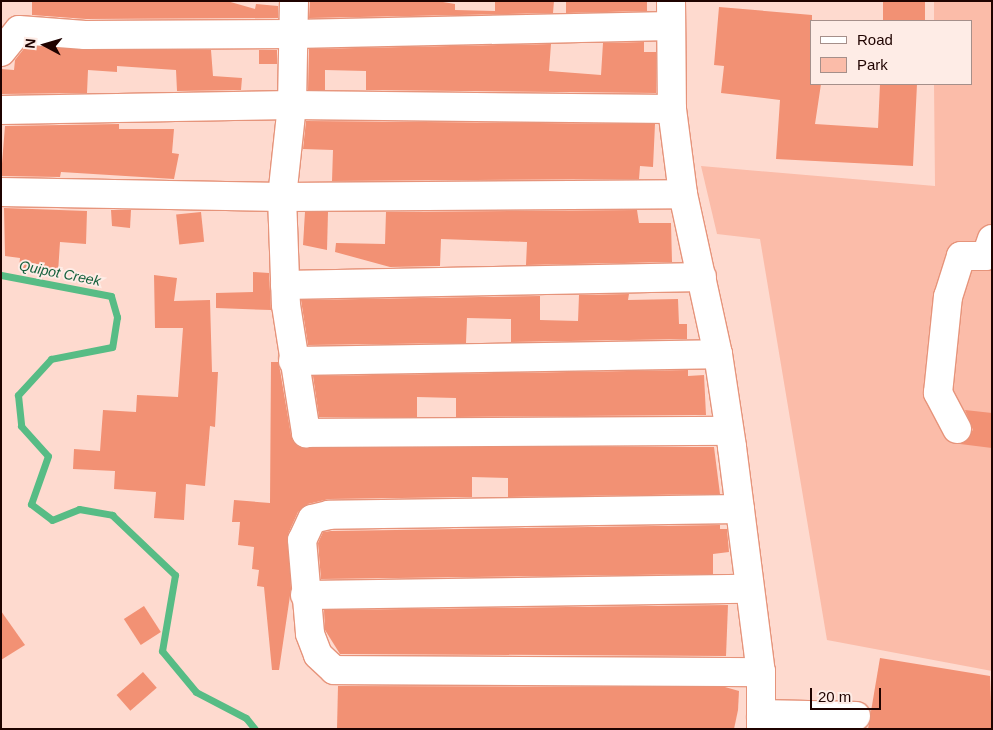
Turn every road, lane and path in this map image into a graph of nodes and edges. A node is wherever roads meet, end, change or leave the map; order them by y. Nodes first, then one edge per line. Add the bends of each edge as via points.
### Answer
1 (294, 1) edge
2 (671, 14) edge
3 (294, 34) junction
4 (1, 52) edge
5 (292, 105) junction
6 (1, 110) edge
7 (672, 110) junction
8 (1, 192) edge
9 (683, 194) junction
10 (282, 197) junction
11 (992, 239) edge
12 (702, 278) junction
13 (286, 284) junction
14 (718, 354) junction
15 (293, 361) junction
16 (957, 430) dead end
17 (728, 431) junction
18 (740, 509) junction
19 (749, 589) junction
20 (305, 595) junction
21 (761, 672) junction
22 (856, 716) dead end
23 (761, 721) edge

1 - 3 street
2 - 3 street
2 - 7 street
3 - 4 street via 85,35 20,30
3 - 5 street
5 - 6 street
5 - 7 street
5 - 10 street
7 - 9 street
8 - 10 street
9 - 10 street
9 - 12 street
10 - 13 street
11 - 16 street via 986,256 961,256 948,297 938,393
12 - 13 street
12 - 14 street
13 - 15 street
14 - 15 street
14 - 17 street
15 - 17 street via 301,427 312,437
17 - 18 street
18 - 19 street
18 - 20 street via 329,515 312,519 302,540
19 - 20 street
19 - 21 street
20 - 21 street via 318,655 334,670
21 - 23 street
22 - 23 street

